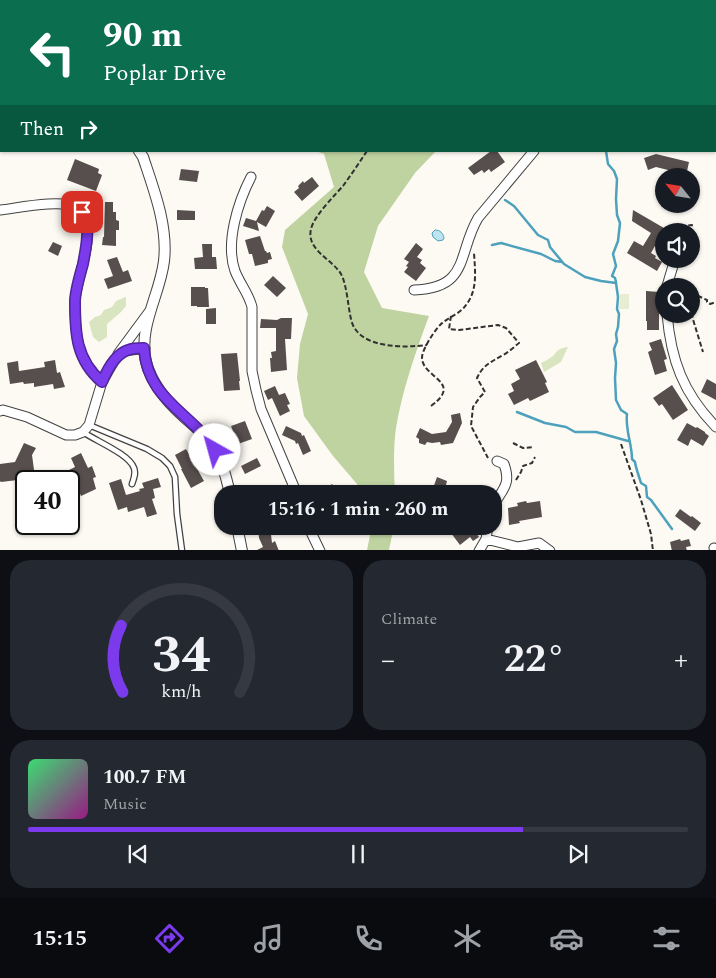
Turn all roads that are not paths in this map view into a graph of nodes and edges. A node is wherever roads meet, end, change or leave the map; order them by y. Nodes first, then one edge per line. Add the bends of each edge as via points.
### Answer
1 (533, 152) edge
2 (142, 153) edge
3 (252, 177) dead end
4 (0, 210) edge
5 (414, 290) dead end
6 (151, 307) junction
7 (668, 323) edge
8 (144, 348) junction
9 (114, 361) junction
10 (102, 382) junction
11 (0, 412) edge
12 (716, 427) edge
13 (86, 429) junction
14 (493, 461) road end
15 (132, 484) dead end
16 (228, 485) edge
17 (293, 485) edge
18 (502, 492) edge
19 (239, 535) edge
20 (312, 535) edge
21 (487, 535) edge
22 (486, 539) junction
23 (182, 550) edge
24 (242, 550) edge
25 (320, 550) edge
26 (479, 550) edge
27 (550, 550) edge

1 - 5 street via 478,218 455,274 444,284
2 - 6 street via 162,219 165,244 164,266
3 - 17 street via 238,211 231,254 235,272 252,307 252,366 257,397
4 - 10 street via 60,204 76,208 85,217 87,244 75,301 77,343 82,359
6 - 8 street
6 - 9 street
7 - 12 street via 682,380 699,408
8 - 9 street via 125,351
8 - 16 street via 154,382 170,403 211,443
9 - 10 street
10 - 13 street
11 - 13 street via 3,410 27,417 66,435 75,435
13 - 15 lane via 95,440 130,462 135,476
13 - 23 lane via 147,449 170,466 175,477
14 - 18 street via 504,464 508,474
19 - 24 street
20 - 25 street
21 - 22 street
22 - 26 street
22 - 27 street via 518,547 539,543

